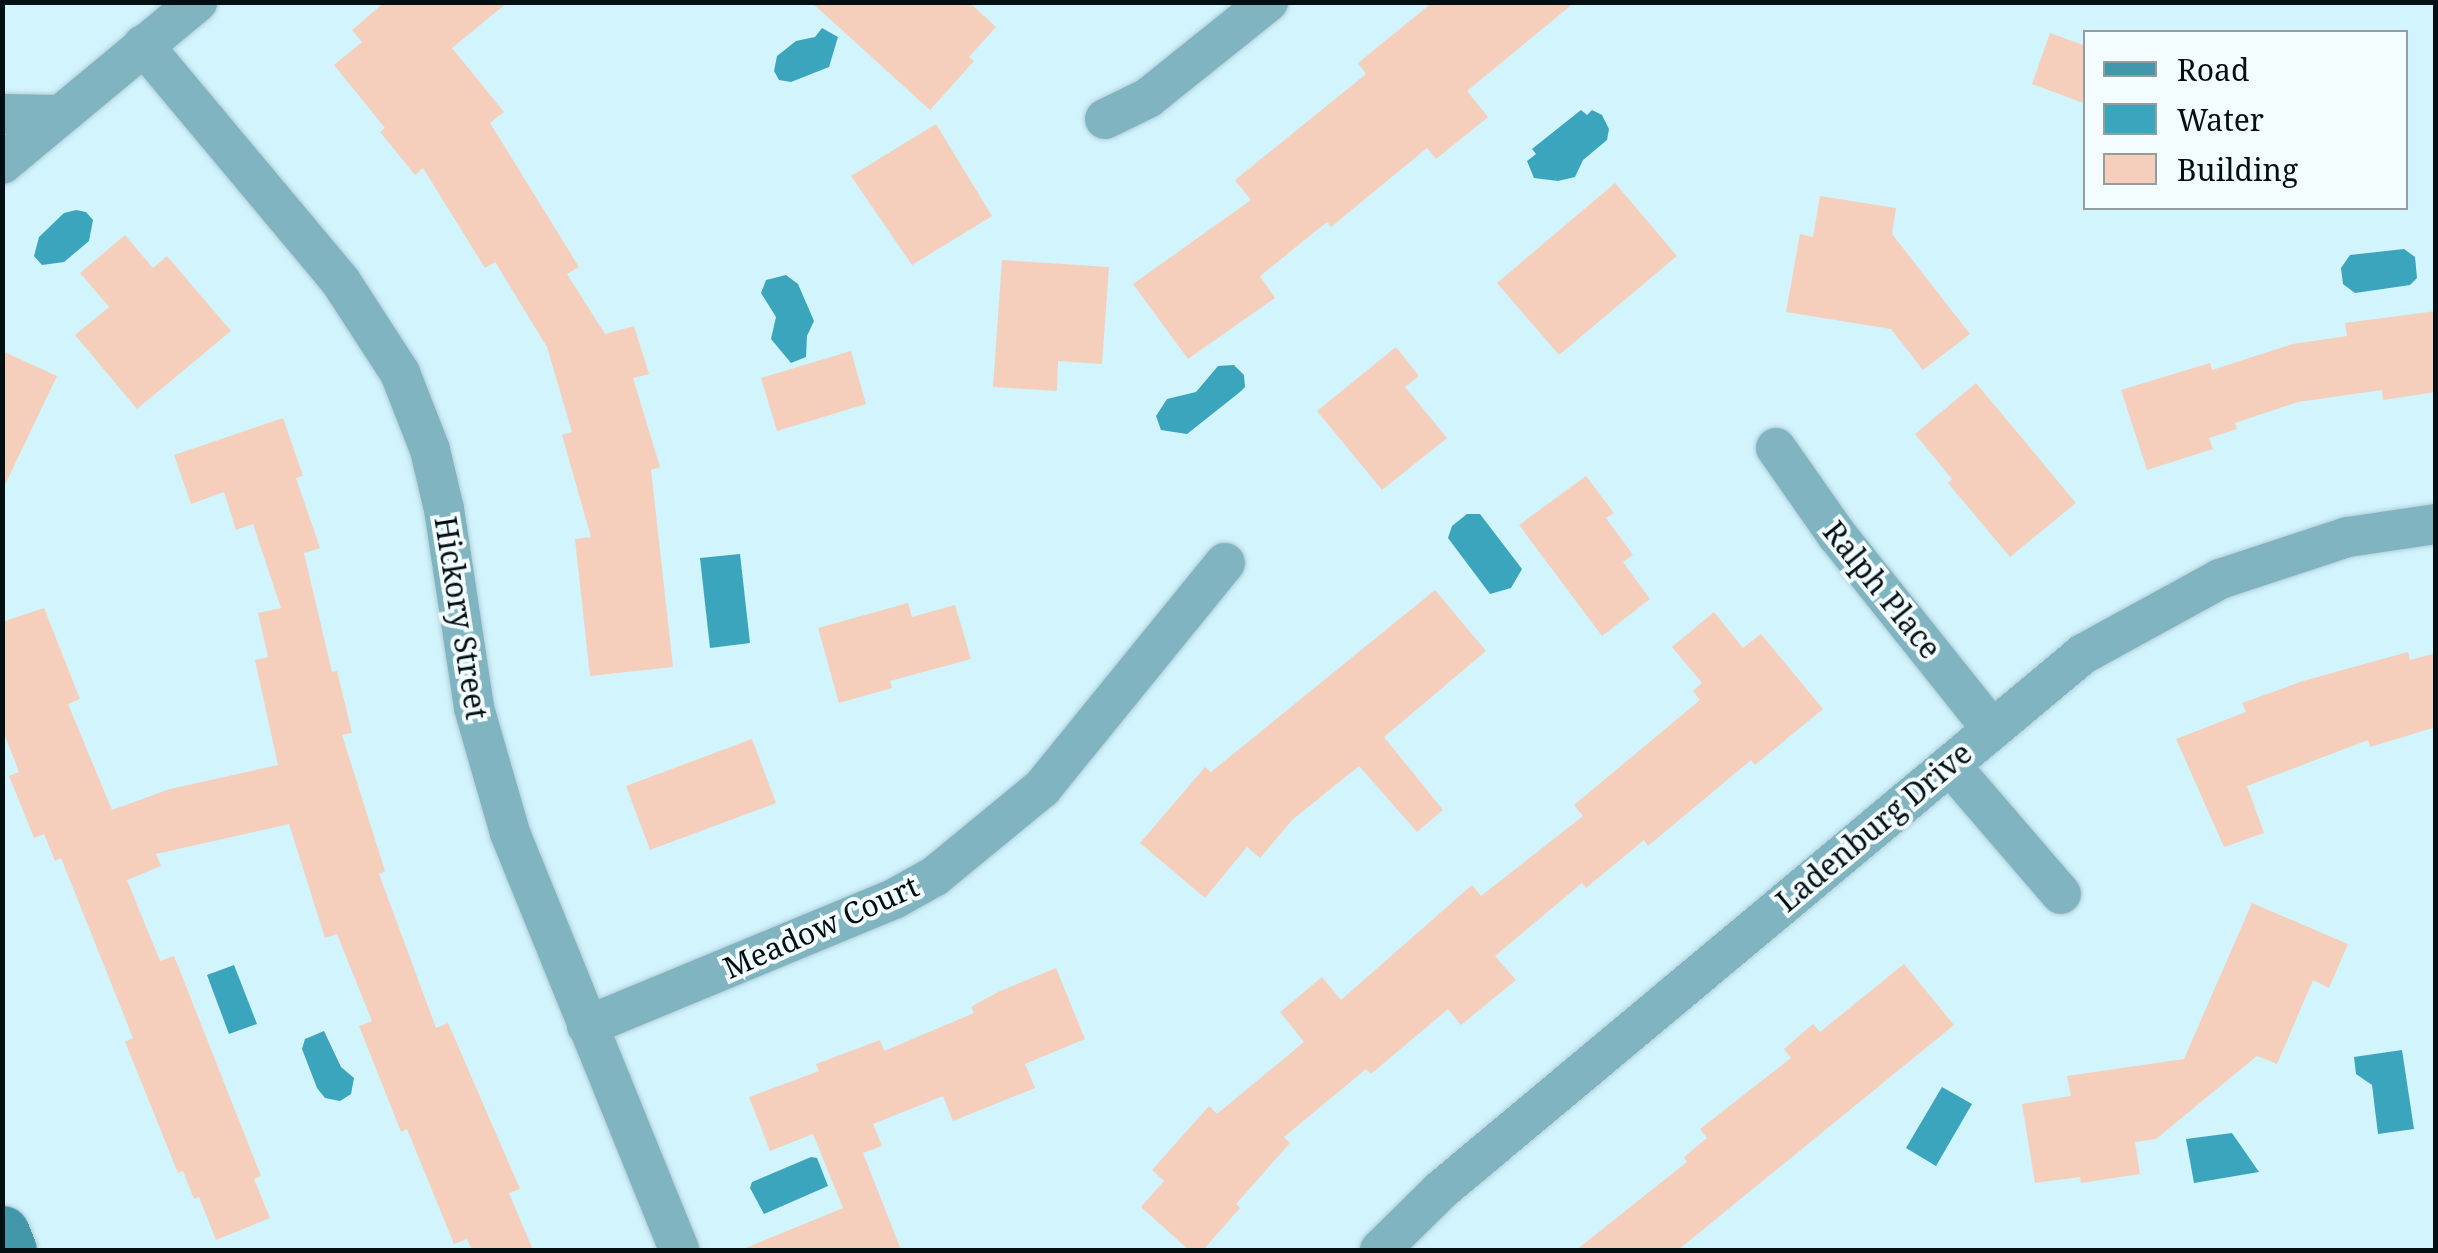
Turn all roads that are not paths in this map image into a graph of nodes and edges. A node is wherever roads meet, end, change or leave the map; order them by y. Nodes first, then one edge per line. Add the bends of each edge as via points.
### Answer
1 (197, 2) edge
2 (1268, 2) edge
3 (144, 45) junction
4 (2, 114) edge
5 (60, 115) junction
6 (1106, 118) dead end
7 (2, 164) edge
8 (1776, 448) dead end
9 (2436, 524) edge
10 (1225, 563) dead end
11 (1992, 729) junction
12 (1950, 765) junction
13 (2061, 894) dead end
14 (588, 1026) junction
15 (2, 1233) edge
16 (9, 1250) edge
17 (679, 1250) edge
18 (1380, 1250) edge

1 - 3 street
2 - 6 street via 1159,90
3 - 5 street
3 - 14 street, Hickory Street via 341,282 400,372 444,508 480,736 516,849
4 - 5 street
5 - 7 street
8 - 11 street, Ralph Place
9 - 11 street, Ladenburg Drive via 2348,538 2220,579 2083,654
10 - 14 street, Meadow Court via 1042,788 936,876 894,900
11 - 12 street, Ladenburg Drive
12 - 13 street
12 - 18 street, Ladenburg Drive via 1441,1190
14 - 17 street, Hickory Street
15 - 16 main road

